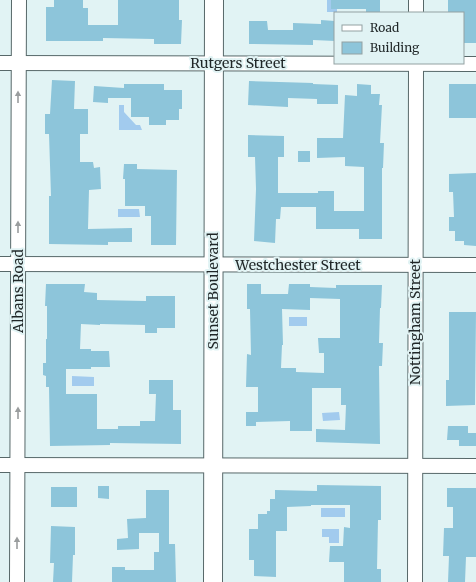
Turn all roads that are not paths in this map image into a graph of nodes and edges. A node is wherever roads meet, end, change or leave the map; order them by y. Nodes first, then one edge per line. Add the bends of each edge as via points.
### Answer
1 (19, 0) edge
2 (214, 0) edge
3 (416, 0) edge
4 (416, 12) edge
5 (0, 62) edge
6 (18, 63) junction
7 (214, 63) junction
8 (334, 63) edge
9 (416, 64) edge
10 (464, 64) edge
11 (476, 64) edge
12 (0, 264) edge
13 (18, 264) junction
14 (214, 264) junction
15 (416, 265) junction
16 (476, 265) edge
17 (0, 465) edge
18 (18, 465) junction
19 (213, 465) junction
20 (415, 466) junction
21 (476, 466) edge
22 (17, 582) edge
23 (213, 582) edge
24 (415, 582) edge

1 - 6 street, Albans Road
2 - 7 street, Sunset Boulevard
3 - 4 street
5 - 6 street, Rutgers Street
6 - 7 street, Rutgers Street
13 -> 6 street, Albans Road
7 - 8 street, Rutgers Street
7 - 14 street, Sunset Boulevard
9 - 15 street, Nottingham Street
10 - 11 street, Rutgers Street
12 - 13 street, Westchester Street
13 - 14 street, Westchester Street
18 -> 13 street, Albans Road
14 - 15 street, Westchester Street
14 - 19 street, Sunset Boulevard
15 - 16 street, Westchester Street
15 - 20 street, Nottingham Street
17 - 18 street
18 - 19 street
22 -> 18 street, Albans Road
19 - 20 street
19 - 23 street, Sunset Boulevard
20 - 21 street
20 - 24 street, Nottingham Street

